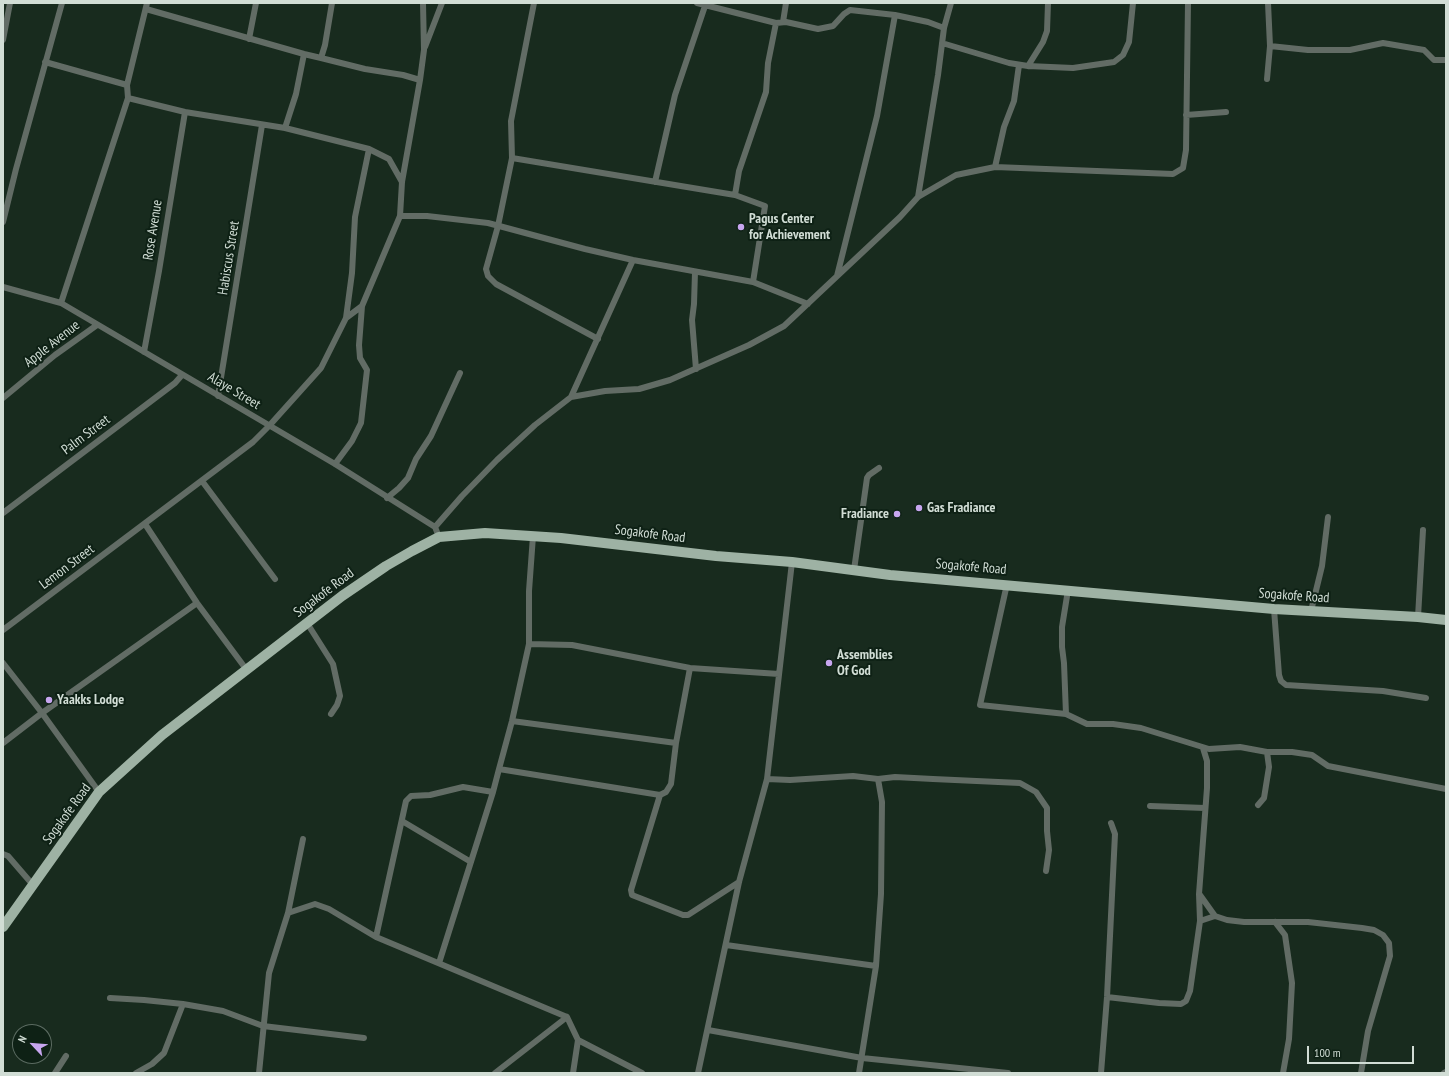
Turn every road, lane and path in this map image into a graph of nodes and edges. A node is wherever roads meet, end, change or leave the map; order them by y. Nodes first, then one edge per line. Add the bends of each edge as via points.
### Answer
1 (10, 3) edge
2 (62, 3) edge
3 (256, 3) edge
4 (332, 3) edge
5 (423, 3) edge
6 (442, 3) edge
7 (534, 3) edge
8 (697, 3) edge
9 (786, 3) edge
10 (952, 3) edge
11 (1048, 3) edge
12 (1133, 3) edge
13 (1188, 3) edge
14 (1268, 3) edge
15 (706, 4) edge
16 (147, 6) edge
17 (6, 9) edge
18 (895, 15) junction
19 (779, 22) junction
20 (944, 28) junction
21 (249, 39) junction
22 (3, 40) edge
23 (942, 43) junction
24 (1270, 46) junction
25 (424, 50) junction
26 (304, 54) junction
27 (322, 58) junction
28 (1446, 60) edge
29 (46, 62) junction
30 (1019, 65) junction
31 (1028, 66) junction
32 (1267, 79) dead end
33 (420, 80) junction
34 (127, 85) junction
35 (128, 98) junction
36 (185, 112) junction
37 (1226, 112) dead end
38 (1186, 115) junction
39 (262, 125) junction
40 (285, 128) junction
41 (369, 149) junction
42 (512, 158) junction
43 (995, 167) junction
44 (402, 182) junction
45 (655, 182) junction
46 (735, 195) junction
47 (918, 197) junction
48 (400, 216) junction
49 (3, 222) edge
50 (498, 226) junction
51 (633, 260) junction
52 (695, 272) junction
53 (837, 277) junction
54 (753, 282) junction
55 (3, 287) edge
56 (61, 303) junction
57 (808, 304) junction
58 (362, 306) junction
59 (346, 318) junction
60 (97, 325) junction
61 (598, 339) junction
62 (144, 352) junction
63 (696, 369) junction
64 (460, 373) dead end
65 (182, 375) junction
66 (218, 396) junction
67 (571, 397) junction
68 (3, 398) edge
69 (269, 426) junction
70 (335, 464) junction
71 (879, 468) dead end
72 (202, 481) junction
73 (387, 498) junction
74 (3, 513) edge
75 (1328, 517) dead end
76 (145, 524) junction
77 (435, 527) junction
78 (1422, 530) dead end
79 (533, 536) junction
80 (439, 537) junction
81 (792, 562) junction
82 (854, 570) junction
83 (275, 579) dead end
84 (1007, 584) junction
85 (1068, 590) junction
86 (197, 603) junction
87 (1274, 609) junction
88 (1311, 612) junction
89 (1418, 616) junction
90 (1446, 620) edge
91 (307, 623) junction
92 (3, 630) edge
93 (529, 644) junction
94 (3, 663) edge
95 (690, 668) junction
96 (246, 669) junction
97 (779, 674) junction
98 (1426, 698) dead end
99 (42, 713) junction
100 (331, 714) dead end
101 (1066, 714) junction
102 (512, 721) junction
103 (3, 743) edge
104 (676, 743) junction
105 (1203, 748) junction
106 (1267, 752) junction
107 (499, 769) junction
108 (767, 779) junction
109 (878, 779) junction
110 (1446, 789) edge
111 (99, 792) junction
112 (493, 792) junction
113 (660, 795) junction
114 (1258, 805) dead end
115 (1150, 806) dead end
116 (1205, 808) junction
117 (402, 822) junction
118 (1111, 823) dead end
119 (303, 839) dead end
120 (3, 854) edge
121 (471, 862) junction
122 (1046, 871) dead end
123 (739, 882) junction
124 (33, 885) junction
125 (1199, 894) junction
126 (288, 913) junction
127 (1215, 916) junction
128 (1200, 921) junction
129 (1275, 922) junction
130 (3, 927) edge
131 (376, 936) junction
132 (726, 945) junction
133 (438, 963) junction
134 (876, 966) junction
135 (1107, 997) junction
136 (110, 998) dead end
137 (183, 1004) junction
138 (567, 1017) junction
139 (263, 1026) junction
140 (708, 1030) junction
141 (364, 1038) dead end
142 (578, 1040) junction
143 (66, 1056) dead end
144 (862, 1058) junction
145 (963, 1071) edge
146 (55, 1073) edge
147 (136, 1073) edge
148 (259, 1073) edge
149 (495, 1073) edge
150 (573, 1073) edge
151 (642, 1073) edge
152 (698, 1073) edge
153 (859, 1073) edge
154 (1008, 1073) edge
155 (1101, 1073) edge
156 (1283, 1073) edge
157 (1362, 1073) edge

1 - 17 street
2 - 29 street
3 - 21 street
4 - 27 street
5 - 25 street
6 - 25 street
7 - 42 street via 511,121
8 - 15 street
9 - 19 street
10 - 20 street
11 - 31 street via 1044,42
12 - 31 street via 1129,42 1123,55 1114,62 1073,68
13 - 38 street
14 - 24 street
15 - 19 street
15 - 45 street via 675,95
16 - 21 street
16 - 34 street
17 - 22 street
18 - 19 street via 850,10 833,26 818,29
18 - 20 street
18 - 53 street via 877,116
19 - 46 street via 768,63 766,92 739,171
20 - 23 street
21 - 26 street
23 - 30 street
23 - 47 street
24 - 28 street via 1308,50 1350,50 1383,43 1424,50 1434,60
24 - 32 street
25 - 33 street
26 - 27 street
26 - 40 street via 296,94
27 - 33 street
29 - 34 street
29 - 49 street
30 - 31 street
30 - 43 street via 1014,101 1004,127
33 - 44 street
34 - 35 street
35 - 36 street
35 - 56 street
36 - 39 street
36 - 62 street, Rose Avenue
37 - 38 street
38 - 43 street via 1183,168 1173,174
39 - 40 street
39 - 66 street, Habiscus Street
40 - 41 street
41 - 44 street via 389,159
41 - 59 street via 355,217
42 - 45 street
42 - 50 street
43 - 47 street via 956,175
44 - 48 street
45 - 46 street
46 - 54 street via 765,206
47 - 53 street
48 - 50 street via 467,220
48 - 58 street
50 - 51 street
50 - 61 street via 486,269 488,276 496,284
51 - 52 street
51 - 61 street
52 - 54 street
52 - 63 street via 692,320
53 - 57 street
54 - 57 street
55 - 56 street, Alaye Street
56 - 60 street, Alaye Street
57 - 63 street via 784,326
58 - 59 street
58 - 70 street via 360,358 367,370 361,423 352,441
59 - 69 street, Lemon Street via 321,368
60 - 62 street, Alaye Street
60 - 68 street, Apple Avenue
61 - 67 street
62 - 65 street, Alaye Street
63 - 67 street via 639,389
64 - 73 street via 408,478
65 - 66 street, Alaye Street
65 - 74 street, Palm Street via 175,383
66 - 69 street, Alaye Street
67 - 77 street via 535,425 497,460
69 - 70 street, Alaye Street
69 - 72 street, Lemon Street via 253,442
70 - 73 street, Alaye Street
71 - 82 street via 867,478
72 - 76 street, Lemon Street
72 - 83 street
73 - 77 street, Alaye Street
75 - 88 street via 1322,566
76 - 86 street
76 - 92 street, Lemon Street
77 - 80 street
78 - 89 street
79 - 80 main road, Sogakofe Road via 468,534
79 - 81 main road, Sogakofe Road
79 - 93 street
80 - 91 main road, Sogakofe Road via 386,566
81 - 82 main road, Sogakofe Road
81 - 97 street
82 - 84 main road, Sogakofe Road
84 - 85 main road, Sogakofe Road
84 - 101 street via 980,705
85 - 87 main road, Sogakofe Road
85 - 101 street via 1062,633
86 - 96 street
86 - 99 street
87 - 88 main road, Sogakofe Road
87 - 98 street via 1279,675 1286,685 1383,691
88 - 89 main road, Sogakofe Road
89 - 90 main road, Sogakofe Road
91 - 96 main road, Sogakofe Road
91 - 100 street via 333,664 340,696
93 - 95 street via 580,646
93 - 102 street
94 - 99 street
95 - 97 street
95 - 104 street
96 - 111 main road, Sogakofe Road via 162,735
97 - 108 street
99 - 103 street
99 - 111 street
101 - 105 street via 1087,724 1141,728
102 - 104 street
102 - 107 street
104 - 113 street via 671,784 666,792
105 - 106 street via 1240,747
105 - 116 street via 1207,761
106 - 110 street via 1312,755 1328,766
106 - 114 street via 1269,767 1264,798
107 - 112 street
107 - 113 street
108 - 109 street via 853,776
108 - 123 street
109 - 122 street via 895,777 1020,783 1036,792 1047,808 1049,850
109 - 134 street via 882,802 881,894
111 - 124 main road, Sogakofe Road
112 - 117 street via 463,787 430,795 411,796 406,801
112 - 121 street
113 - 123 street via 631,890 632,895 688,915
115 - 116 street
116 - 125 street
117 - 121 street
117 - 131 street
118 - 135 street via 1115,834
119 - 126 street
120 - 124 street via 8,856
121 - 133 street
123 - 132 street
124 - 130 main road, Sogakofe Road
125 - 127 street
125 - 128 street
126 - 131 street via 314,904
126 - 139 street via 269,973
127 - 128 street
127 - 129 street via 1244,922
128 - 135 street via 1190,991 1186,1001 1181,1004 1159,1003
129 - 156 street via 1285,935 1292,983 1290,1039
129 - 157 street via 1308,922 1374,930 1383,935 1389,943 1390,956 1368,1031
131 - 133 street
132 - 134 street
132 - 140 street
133 - 138 street
134 - 144 street
135 - 155 street
136 - 137 street
137 - 139 street via 223,1011
137 - 147 street via 164,1053
138 - 142 street
138 - 149 street
139 - 141 street
139 - 148 street
140 - 144 street
140 - 152 street
142 - 150 street
142 - 151 street
143 - 146 street
144 - 145 street
144 - 153 street
145 - 154 street

